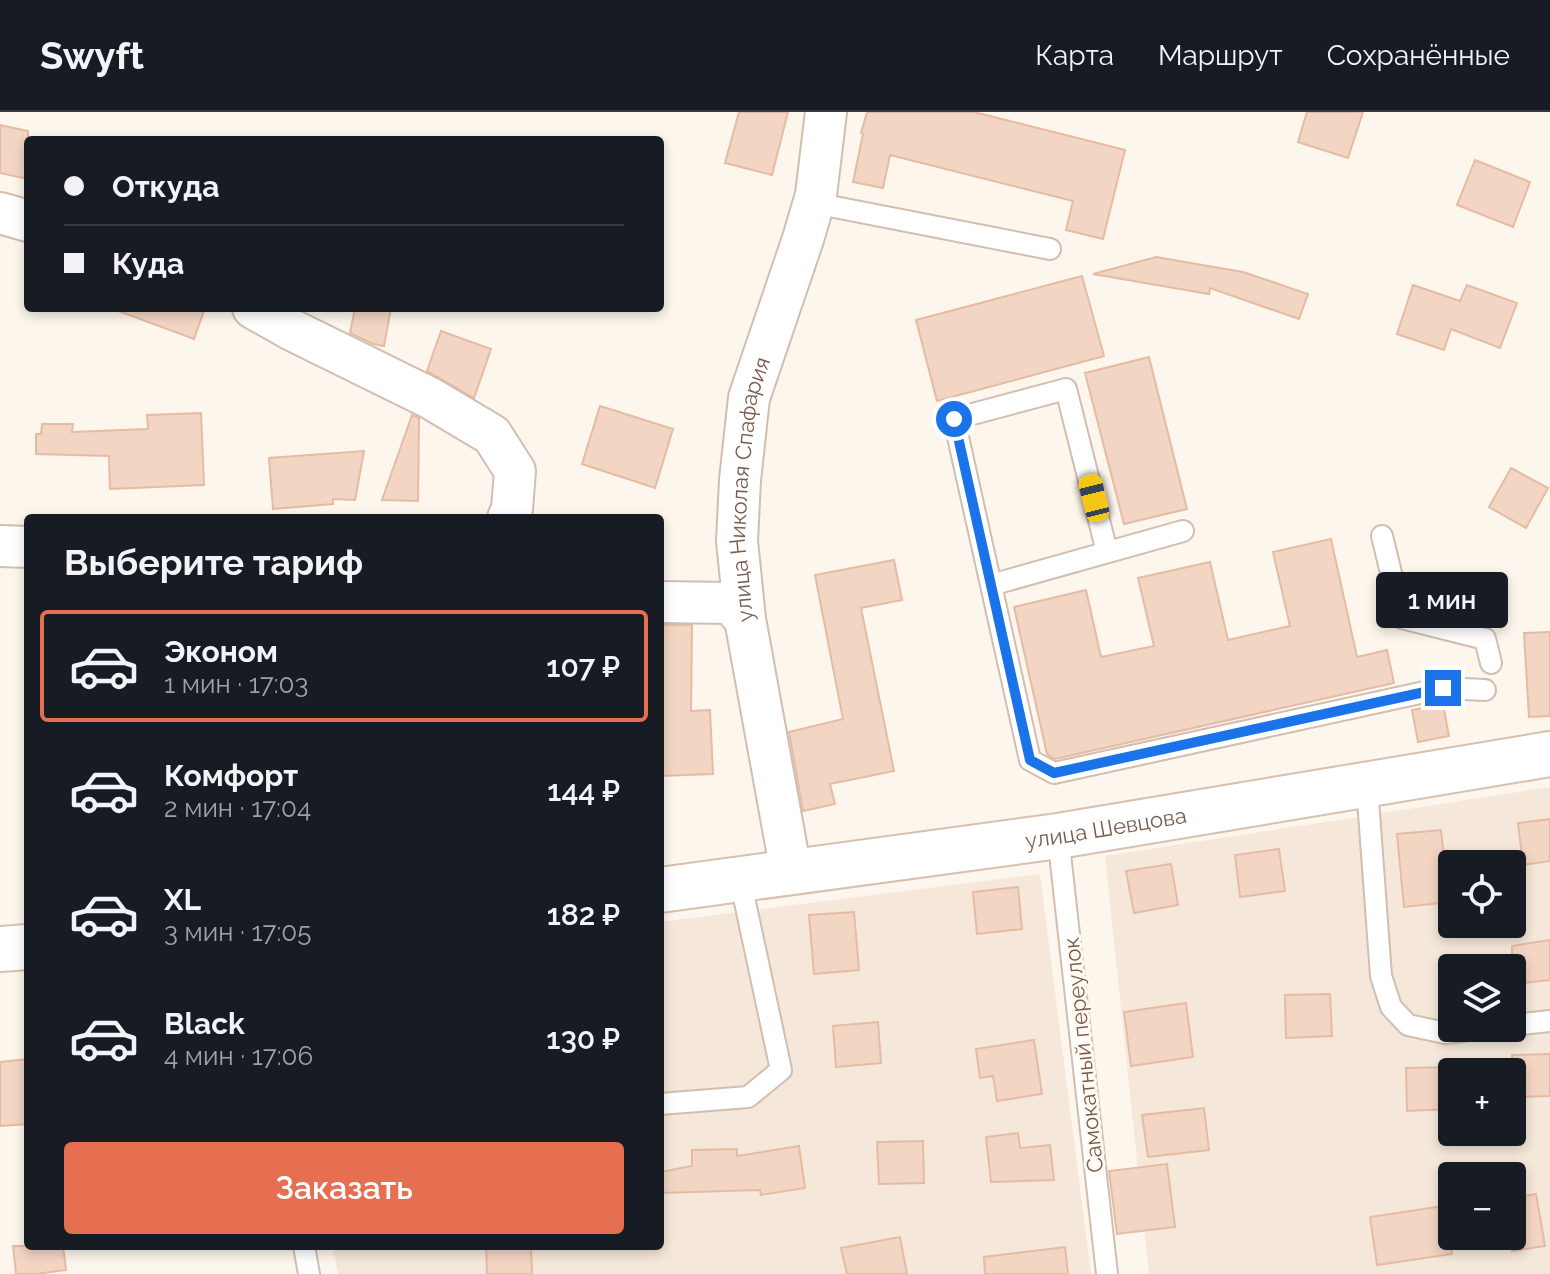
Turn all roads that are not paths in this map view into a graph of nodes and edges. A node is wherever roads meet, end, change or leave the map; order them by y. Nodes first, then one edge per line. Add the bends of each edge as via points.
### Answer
1 (826, 112) edge
2 (814, 203) junction
3 (0, 213) edge
4 (24, 220) edge
5 (1050, 249) dead end
6 (260, 312) edge
7 (510, 514) edge
8 (1183, 531) dead end
9 (1382, 536) dead end
10 (0, 546) edge
11 (24, 547) edge
12 (1107, 552) junction
13 (991, 585) junction
14 (664, 602) edge
15 (745, 619) junction
16 (1491, 663) dead end
17 (1485, 690) dead end
18 (1550, 754) edge
19 (1367, 786) junction
20 (1058, 836) junction
21 (791, 872) junction
22 (740, 879) junction
23 (664, 889) edge
24 (24, 947) edge
25 (0, 949) edge
26 (1550, 1021) edge
27 (1526, 1024) edge
28 (1438, 1031) edge
29 (664, 1104) edge
30 (305, 1250) edge
31 (309, 1274) edge
32 (1107, 1274) edge

1 - 2 street, улица Николая Спафария
2 - 5 lane
2 - 15 street, улица Николая Спафария via 749,398 737,541
3 - 4 street
6 - 7 street via 492,435 515,471
8 - 12 lane
9 - 16 lane via 1402,618 1485,639
10 - 11 street
12 - 13 lane
12 - 13 lane via 1066,389 954,419
13 - 17 lane via 1030,760 1054,773 1443,688
14 - 15 street via 730,603
15 - 21 street, улица Николая Спафария
18 - 19 main road, улица Шевцова
19 - 20 main road, улица Шевцова
19 - 28 lane via 1381,976 1391,1007 1408,1025
20 - 21 main road, улица Шевцова
20 - 32 lane, Самокатный переулок
21 - 22 main road, улица Шевцова
22 - 23 main road, улица Шевцова
22 - 29 lane via 781,1070 748,1097
24 - 25 main road
26 - 27 lane
30 - 31 lane

